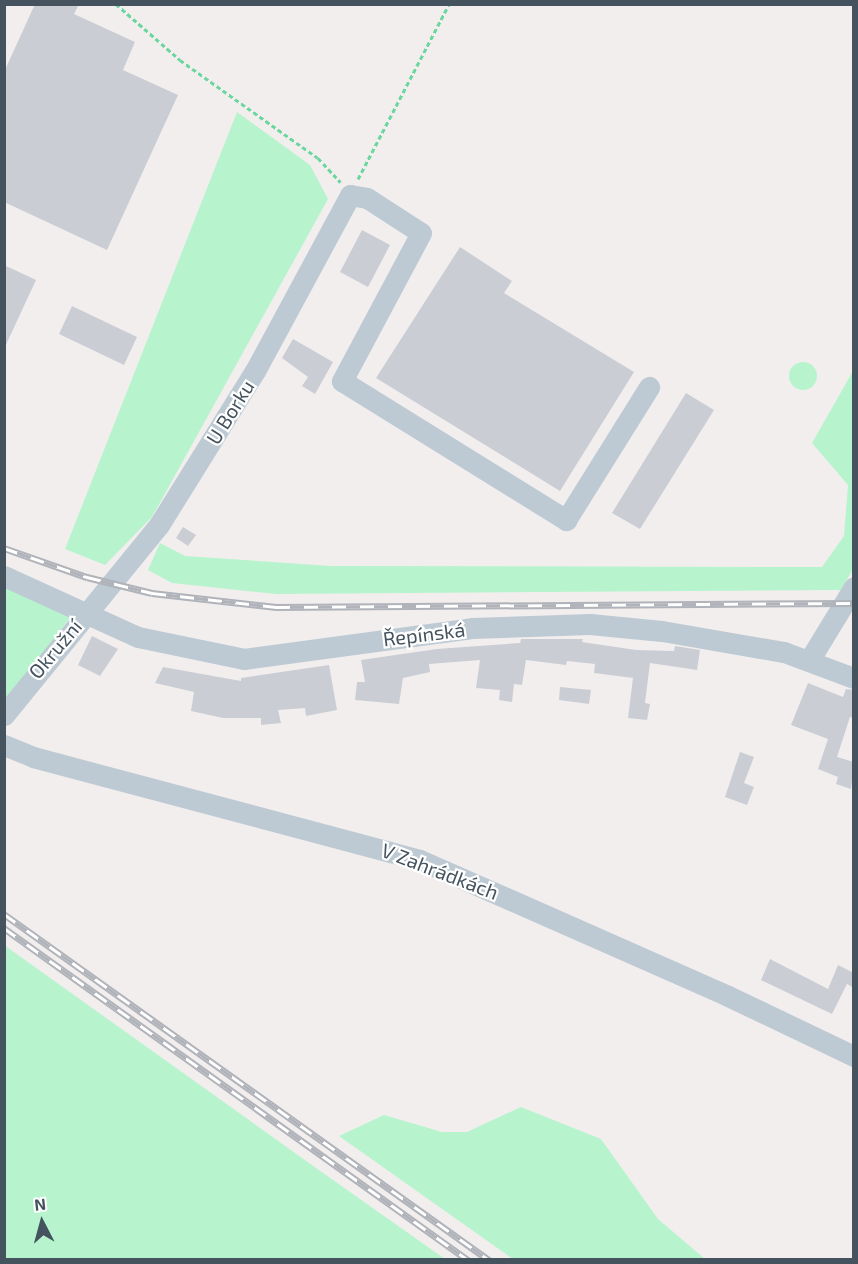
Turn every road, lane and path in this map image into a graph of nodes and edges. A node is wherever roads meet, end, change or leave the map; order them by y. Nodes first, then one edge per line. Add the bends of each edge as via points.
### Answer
1 (116, 4) edge
2 (449, 4) edge
3 (350, 195) junction
4 (649, 387) dead end
5 (4, 576) edge
6 (854, 587) edge
7 (85, 613) junction
8 (810, 659) junction
9 (854, 678) edge
10 (4, 715) edge
11 (4, 745) edge
12 (854, 1056) edge

1 - 3 path via 180,60 318,158
2 - 3 path
3 - 4 street via 367,198 421,233 342,381 566,520
3 - 7 street, U Borku via 255,371 159,525 114,585
5 - 7 street, Řepínská
6 - 8 street
7 - 8 street, Řepínská via 138,637 244,659 472,628 581,624 662,631
7 - 10 street, Okružní
8 - 9 street, Řepínská
11 - 12 street, V Zahrádkách via 33,757 420,860

